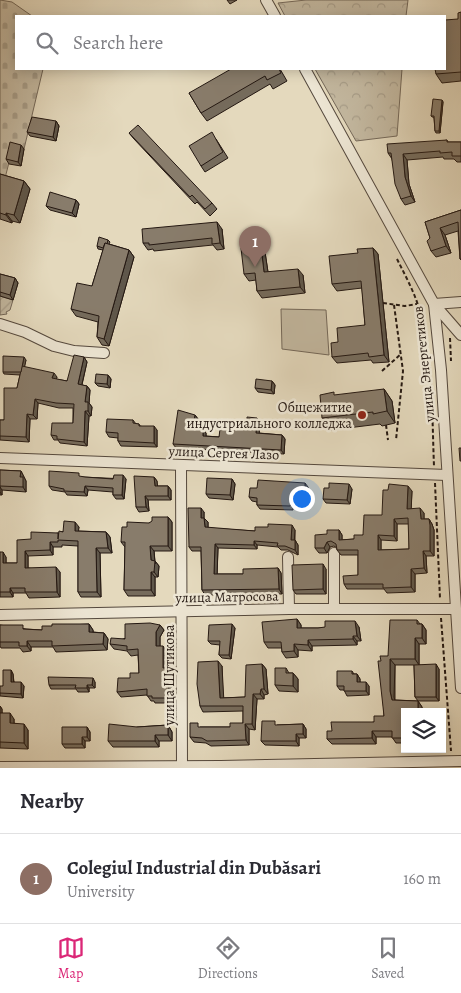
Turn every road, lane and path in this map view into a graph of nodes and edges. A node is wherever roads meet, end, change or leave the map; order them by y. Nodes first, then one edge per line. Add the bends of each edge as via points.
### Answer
1 (266, 0) edge
2 (274, 15) edge
3 (306, 70) edge
4 (394, 254) dead end
5 (461, 302) edge
6 (383, 303) dead end
7 (417, 304) junction
8 (434, 304) junction
9 (394, 305) junction
10 (0, 324) edge
11 (461, 335) edge
12 (104, 353) dead end
13 (401, 354) junction
14 (382, 371) dead end
15 (386, 426) edge
16 (388, 440) dead end
17 (396, 440) dead end
18 (0, 458) edge
19 (181, 466) junction
20 (434, 474) junction
21 (447, 475) junction
22 (334, 554) dead end
23 (288, 557) dead end
24 (288, 609) junction
25 (334, 609) junction
26 (440, 609) junction
27 (455, 609) junction
28 (183, 612) junction
29 (0, 615) edge
30 (461, 688) edge
31 (456, 761) edge
32 (182, 765) junction
33 (0, 767) edge
34 (149, 767) edge
35 (221, 767) edge

1 - 2 street
3 - 8 street, улица Энергетиков
4 - 7 path
5 - 8 street
6 - 9 path
7 - 9 path
7 - 20 path via 430,376
8 - 11 street
8 - 21 street, улица Энергетиков
9 - 13 path
10 - 12 street via 54,346
13 - 14 path
13 - 17 path via 403,371
15 - 16 path
18 - 19 street, улица Сергея Лазо
19 - 20 street, улица Сергея Лазо
19 - 28 street, улица Шутикова
20 - 21 street, улица Сергея Лазо
20 - 26 path
21 - 27 street, улица Энергетиков
22 - 25 street
23 - 24 street
24 - 25 street, улица Матросова
24 - 28 street, улица Матросова
25 - 26 street, улица Матросова
26 - 27 street, улица Матросова
26 - 31 path
27 - 30 street, улица Энергетиков
28 - 29 street, улица Матросова
28 - 32 street, улица Шутикова
31 - 35 street
32 - 34 street
32 - 35 street
33 - 34 street

